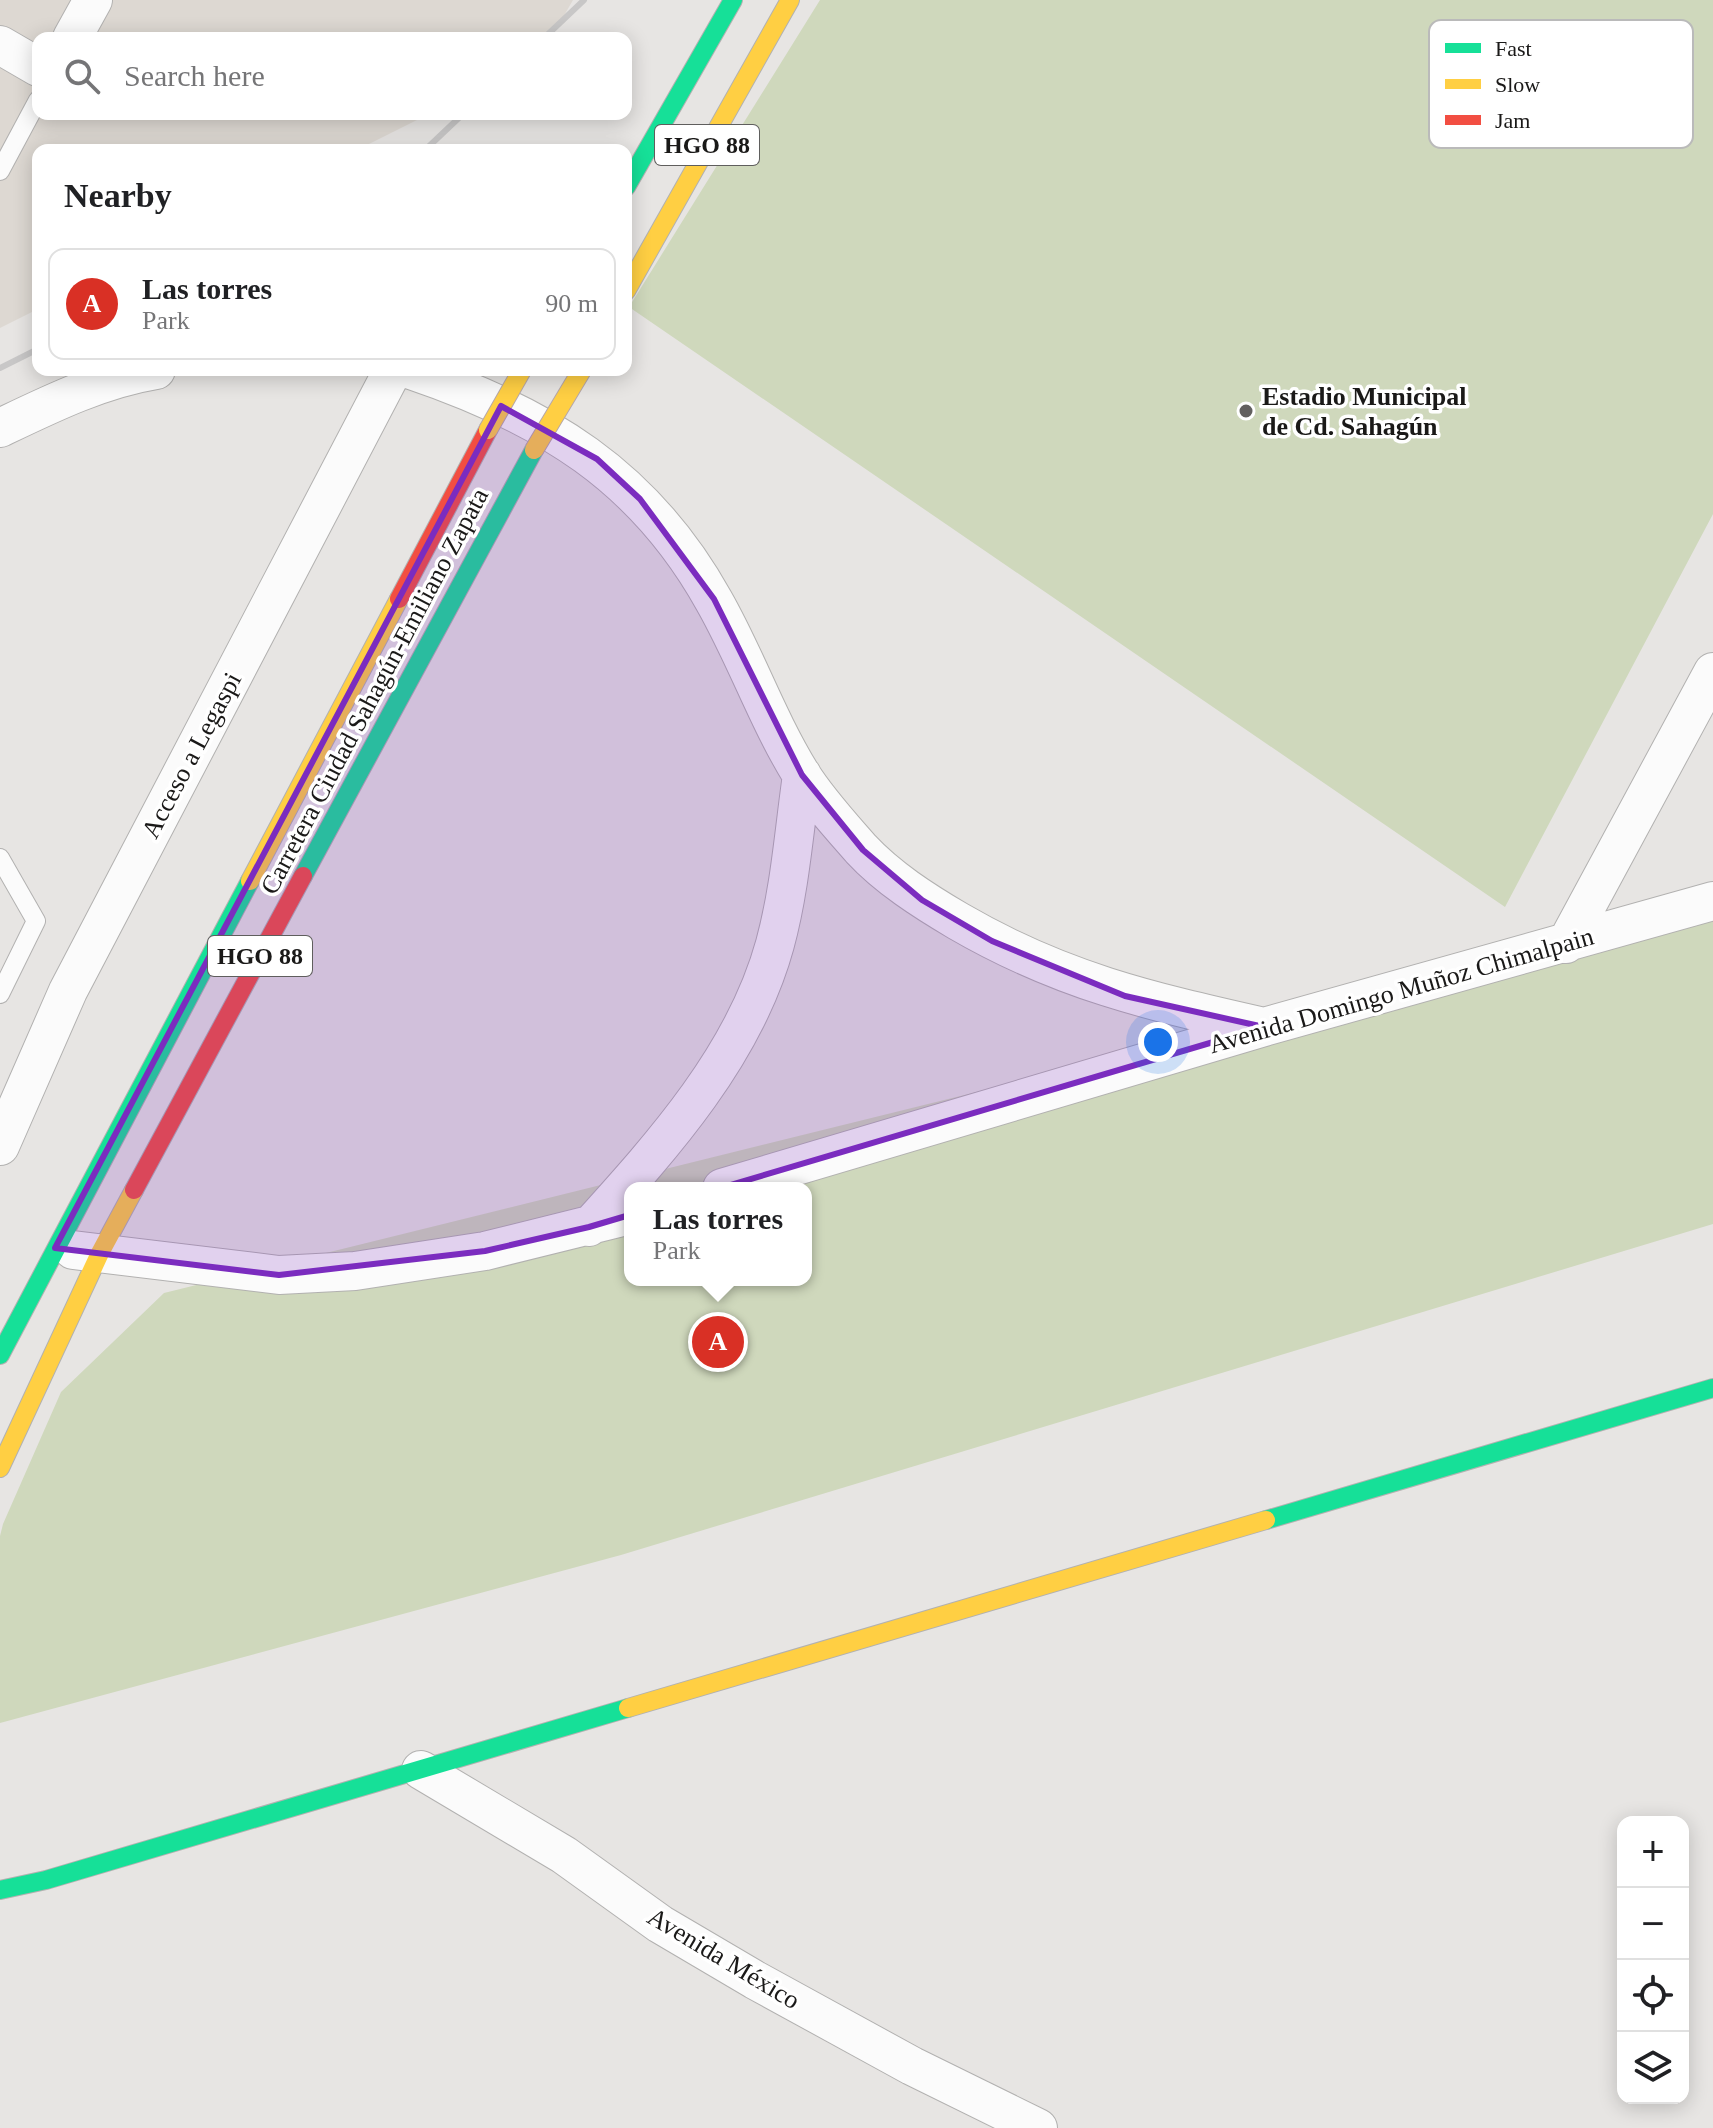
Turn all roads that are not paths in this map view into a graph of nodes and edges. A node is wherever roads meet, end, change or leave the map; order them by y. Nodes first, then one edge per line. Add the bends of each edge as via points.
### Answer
1 (93, 0) edge
2 (733, 0) edge
3 (790, 0) edge
4 (75, 32) edge
5 (0, 45) edge
6 (32, 64) edge
7 (32, 111) edge
8 (0, 171) edge
9 (632, 177) edge
10 (632, 280) edge
11 (125, 376) edge
12 (390, 376) edge
13 (428, 376) edge
14 (519, 376) edge
15 (578, 376) edge
16 (0, 428) edge
17 (1713, 672) edge
18 (802, 775) junction
19 (0, 858) edge
20 (1713, 901) edge
21 (1566, 944) junction
22 (0, 994) edge
23 (1264, 1027) junction
24 (0, 1146) edge
25 (628, 1182) edge
26 (742, 1182) edge
27 (624, 1186) edge
28 (624, 1217) edge
29 (589, 1227) junction
30 (55, 1248) junction
31 (100, 1253) junction
32 (0, 1355) edge
33 (1713, 1388) edge
34 (0, 1468) edge
35 (421, 1770) junction
36 (0, 1890) edge
37 (1038, 2128) edge

1 - 4 street
2 - 9 main road, HGO 88
3 - 10 main road, HGO 88
5 - 6 street
7 - 8 lane
11 - 16 street
12 - 24 street, Acceso a Legaspi via 68,991
13 - 18 street via 520,415 597,459 640,499 714,599
14 - 30 main road, Carretera Ciudad Sahagún-Emiliano Zapata / HGO 88, bridge
15 - 31 main road, Carretera Ciudad Sahagún-Emiliano Zapata / HGO 88, bridge
17 - 21 street
18 - 23 street via 863,850 922,900 992,941 1125,996
18 - 25 street via 775,945 745,1021 693,1106
19 - 22 lane via 36,921
20 - 21 street, Avenida Domingo Muñoz Chimalpain
21 - 23 street, Avenida Domingo Muñoz Chimalpain
23 - 26 street, Avenida Domingo Muñoz Chimalpain
27 - 29 street
28 - 29 street
29 - 31 street via 485,1251 355,1271 279,1275
30 - 31 street
30 - 32 main road, Carretera Ciudad Sahagún-Emiliano Zapata / HGO 88
31 - 34 main road, Carretera Ciudad Sahagún-Emiliano Zapata / HGO 88
33 - 35 main road
35 - 36 main road
35 - 37 street, Avenida México via 564,1855 660,1924 755,1980

